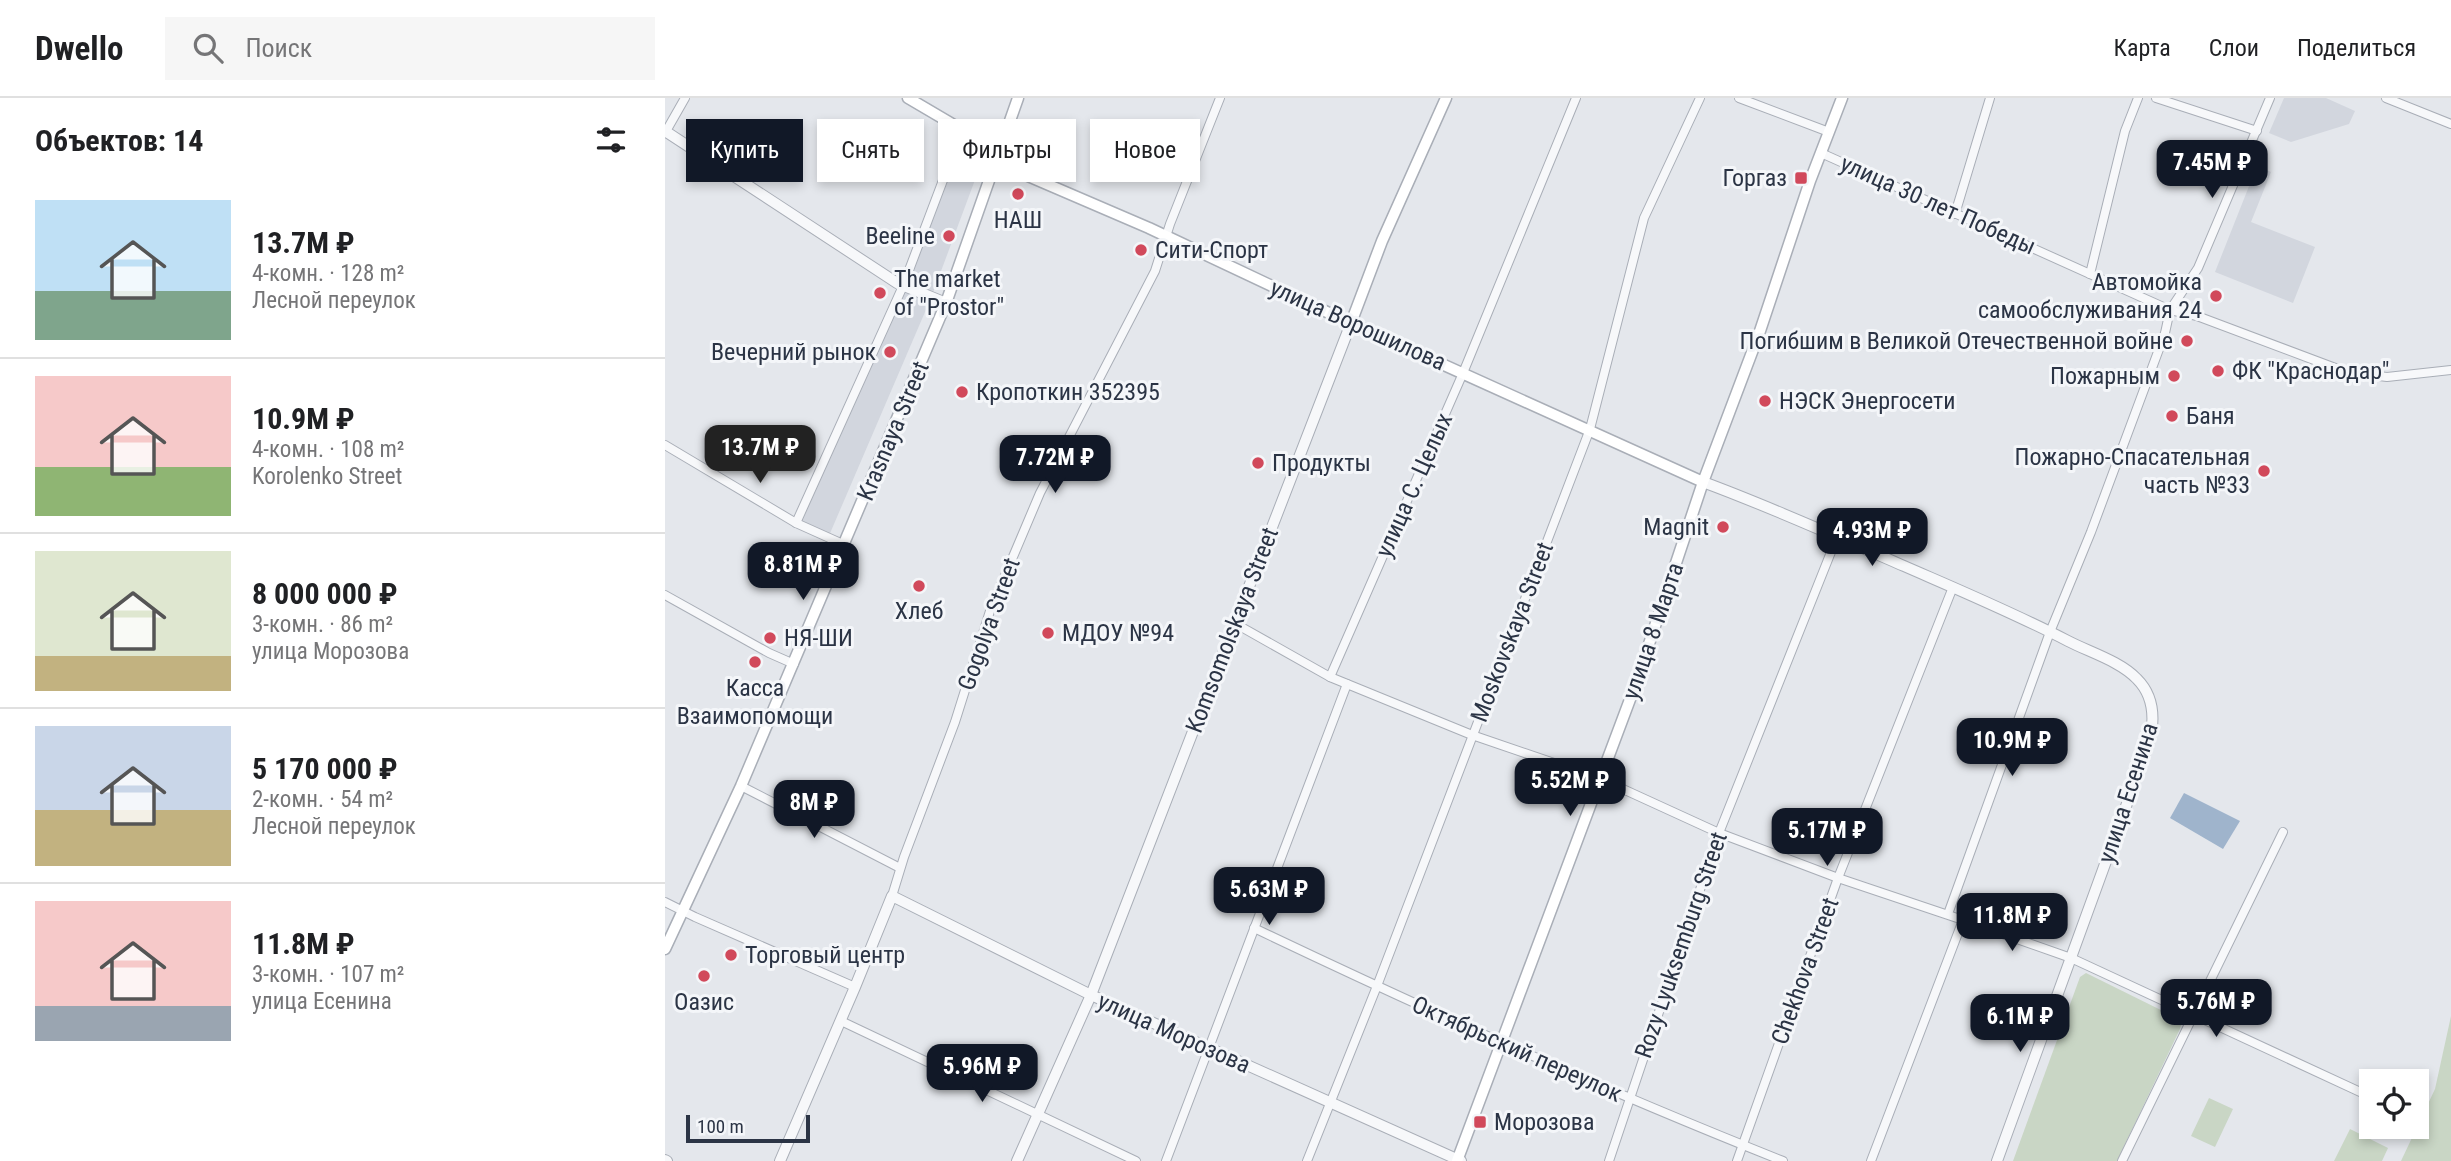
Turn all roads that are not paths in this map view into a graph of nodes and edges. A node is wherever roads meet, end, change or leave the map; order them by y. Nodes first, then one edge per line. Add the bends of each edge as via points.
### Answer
1 (685, 98) edge
2 (908, 98) edge
3 (1018, 98) edge
4 (1220, 98) edge
5 (1446, 98) edge
6 (1576, 98) edge
7 (1700, 98) edge
8 (1739, 98) edge
9 (1842, 98) edge
10 (1990, 98) edge
11 (2139, 98) edge
12 (2157, 98) edge
13 (2270, 98) edge
14 (2386, 98) edge
15 (943, 119) edge
16 (1011, 119) edge
17 (2451, 124) edge
18 (2257, 131) junction
19 (665, 132) edge
20 (1829, 132) junction
21 (1821, 153) junction
22 (942, 182) edge
23 (989, 182) edge
24 (1042, 182) edge
25 (1955, 214) junction
26 (1166, 236) junction
27 (2090, 274) junction
28 (903, 286) junction
29 (946, 303) junction
30 (2170, 310) junction
31 (1351, 323) junction
32 (2451, 370) edge
33 (1463, 373) junction
34 (1590, 429) junction
35 (665, 445) edge
36 (1703, 482) junction
37 (796, 523) junction
38 (1837, 537) junction
39 (845, 545) junction
40 (1953, 587) junction
41 (665, 595) edge
42 (1236, 624) junction
43 (2049, 632) junction
44 (794, 664) junction
45 (1330, 677) junction
46 (1347, 684) junction
47 (1472, 735) junction
48 (1601, 779) junction
49 (741, 786) junction
50 (2283, 832) dead end
51 (1719, 833) junction
52 (900, 868) junction
53 (1838, 878) junction
54 (892, 896) junction
55 (665, 902) edge
56 (683, 911) junction
57 (1948, 914) junction
58 (1962, 920) junction
59 (1254, 928) junction
60 (665, 949) edge
61 (2071, 958) junction
62 (1377, 986) junction
63 (856, 987) junction
64 (1091, 995) junction
65 (2194, 1013) junction
66 (841, 1021) junction
67 (1501, 1041) junction
68 (1210, 1049) junction
69 (2359, 1091) edge
70 (1629, 1099) junction
71 (1331, 1103) junction
72 (1038, 1115) junction
73 (1742, 1145) junction
74 (1458, 1160) edge
75 (780, 1161) edge
76 (1017, 1161) edge
77 (1136, 1161) edge
78 (1166, 1161) edge
79 (1307, 1161) edge
80 (1609, 1161) edge
81 (1737, 1161) edge
82 (1783, 1161) edge
83 (1871, 1161) edge
84 (1997, 1161) edge
85 (2122, 1161) edge

1 - 19 street
2 - 15 main road, улица Ворошилова
3 - 16 main road, Krasnaya Street
4 - 26 street, Gogolya Street
5 - 31 main road, Komsomolskaya Street
6 - 33 street, улица С. Целых
7 - 34 street, Moskovskaya Street via 1644,218
8 - 20 street, улица 30 лет Победы
9 - 20 main road, улица 8 Марта
10 - 25 street
11 - 27 street via 2125,131
12 - 18 street
13 - 18 street
14 - 17 street
18 - 30 street via 2198,268
19 - 28 street
20 - 21 main road, улица 8 Марта
21 - 25 street, улица 30 лет Победы
21 - 36 main road, улица 8 Марта
22 - 28 street, Krasnaya Street
23 - 29 main road, Krasnaya Street
24 - 26 main road, улица Ворошилова
25 - 27 street, улица 30 лет Победы
26 - 31 main road, улица Ворошилова
26 - 52 street, Gogolya Street via 1155,271 1040,493 995,599
27 - 30 street, улица 30 лет Победы
28 - 29 street
28 - 37 street, Krasnaya Street
29 - 39 main road, Krasnaya Street
30 - 32 street, улица 30 лет Победы via 2346,372 2387,377
30 - 43 street via 2091,532
31 - 33 main road, улица Ворошилова
31 - 42 street, Komsomolskaya Street
33 - 34 main road, улица Ворошилова
33 - 45 street, улица С. Целых
34 - 36 main road, улица Ворошилова
34 - 47 street, Moskovskaya Street
35 - 37 street
36 - 38 street, улица Есенина
36 - 48 main road, улица 8 Марта
37 - 39 street
38 - 40 street, улица Есенина
38 - 51 street, Rozy Lyuksemburg Street
39 - 44 main road, Krasnaya Street
40 - 43 street, улица Есенина
40 - 53 street, Chekhova Street
41 - 44 street
42 - 45 street
42 - 64 street, Komsomolskaya Street
43 - 57 street
43 - 61 street, улица Есенина via 2137,678 2154,711 2146,750
44 - 49 main road, Krasnaya Street
45 - 46 street
46 - 47 street
46 - 59 street
47 - 48 street
47 - 62 street, Moskovskaya Street
48 - 51 street
48 - 67 main road, улица 8 Марта
49 - 52 street
49 - 56 main road, Krasnaya Street
50 - 65 street
51 - 53 street
51 - 70 street, Rozy Lyuksemburg Street
52 - 54 street, Gogolya Street
53 - 57 street
53 - 73 street, Chekhova Street
54 - 63 street, Gogolya Street
54 - 64 street, улица Морозова
55 - 56 street
56 - 60 main road, Krasnaya Street
56 - 63 street
57 - 58 street
58 - 61 street
58 - 83 street
59 - 62 street, Октябрьский переулок
59 - 68 street
61 - 65 street
61 - 84 street, улица Есенина
62 - 67 street, Октябрьский переулок
62 - 71 street, Moskovskaya Street
63 - 66 street, Gogolya Street
64 - 68 street, улица Морозова
64 - 72 street, Komsomolskaya Street
65 - 69 street
65 - 85 street
66 - 72 street
66 - 75 street, Gogolya Street
67 - 70 street, Октябрьский переулок
67 - 74 main road, улица 8 Марта
68 - 71 street, улица Морозова
68 - 78 street
70 - 73 street, Октябрьский переулок
70 - 80 street, Rozy Lyuksemburg Street
71 - 74 street, улица Морозова
71 - 79 street, Moskovskaya Street
72 - 76 street, Komsomolskaya Street
72 - 77 street
73 - 81 street, Chekhova Street
73 - 82 street, Октябрьский переулок

